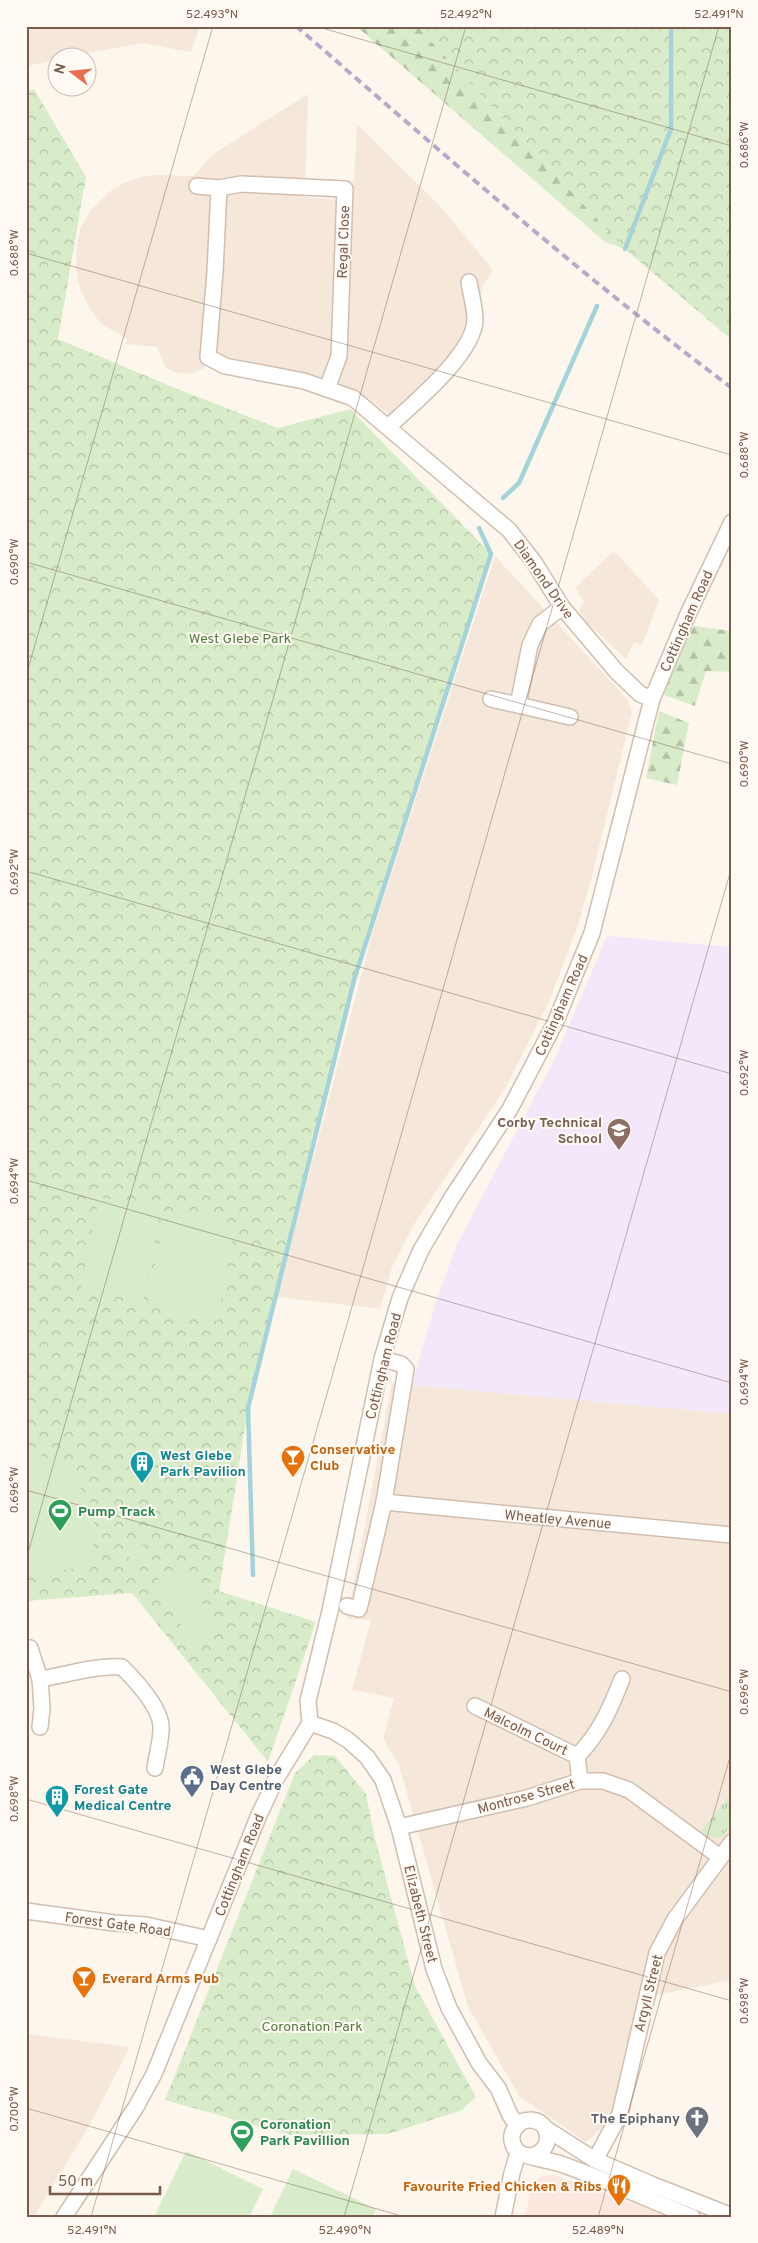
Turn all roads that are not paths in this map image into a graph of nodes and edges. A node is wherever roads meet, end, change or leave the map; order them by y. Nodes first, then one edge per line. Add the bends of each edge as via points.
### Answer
1 (196, 186) dead end
2 (219, 188) junction
3 (470, 282) dead end
4 (327, 389) junction
5 (388, 427) junction
6 (732, 522) edge
7 (562, 608) junction
8 (491, 699) dead end
9 (652, 699) junction
10 (518, 705) junction
11 (570, 717) dead end
12 (382, 1359) junction
13 (384, 1502) junction
14 (732, 1535) edge
15 (347, 1606) dead end
16 (30, 1648) dead end
17 (40, 1679) junction
18 (622, 1679) dead end
19 (475, 1706) dead end
20 (310, 1723) junction
21 (40, 1727) dead end
22 (577, 1756) junction
23 (155, 1768) dead end
24 (580, 1781) junction
25 (399, 1827) junction
26 (732, 1842) edge
27 (720, 1857) junction
28 (26, 1911) edge
29 (209, 1939) junction
30 (517, 2125) junction
31 (545, 2128) junction
32 (524, 2154) junction
33 (596, 2160) junction
34 (686, 2216) edge
35 (732, 2216) edge
36 (64, 2217) edge
37 (503, 2217) edge

1 - 2 street, Regal Close
2 - 4 street via 208,356 225,366 304,381
2 - 4 street, Regal Close via 241,184 345,189 340,356
3 - 5 street via 475,322 461,354
4 - 5 street, Diamond Drive via 353,398
5 - 7 street, Diamond Drive via 509,530 534,562
6 - 9 street, Cottingham Road
7 - 9 street, Diamond Drive via 616,671 640,694
7 - 10 street via 540,624 530,645
8 - 10 street
9 - 12 street, Cottingham Road via 592,933 575,976 515,1101 450,1198 421,1250 400,1298
10 - 11 street
12 - 13 street via 401,1364 406,1369
12 - 20 street, Cottingham Road via 308,1701
13 - 14 street, Wheatley Avenue
13 - 15 street via 359,1609
16 - 17 street
17 - 21 street
17 - 23 street via 99,1667 122,1667 154,1708 161,1724
18 - 22 street, Malcolm Court via 613,1716
19 - 22 street, Malcolm Court
20 - 25 street, Elizabeth Street via 333,1731 367,1757 383,1780
20 - 29 street, Cottingham Road via 276,1779
22 - 24 street, Malcolm Court
24 - 25 street, Montrose Street via 526,1798
24 - 27 street, Montrose Street via 603,1781 629,1790
25 - 30 street, Elizabeth Street via 434,1969 448,2008
26 - 27 street, Argyll Street
27 - 33 street, Argyll Street via 675,1919 657,1953 620,2114
28 - 29 street, Forest Gate Road via 146,1925
29 - 36 street, Cottingham Road via 154,2074
30 - 31 street via 534,2120
30 - 32 street via 512,2139
31 - 32 street via 547,2144 540,2153
31 - 33 street
32 - 34 street via 570,2167
32 - 37 street via 512,2173
33 - 35 street

